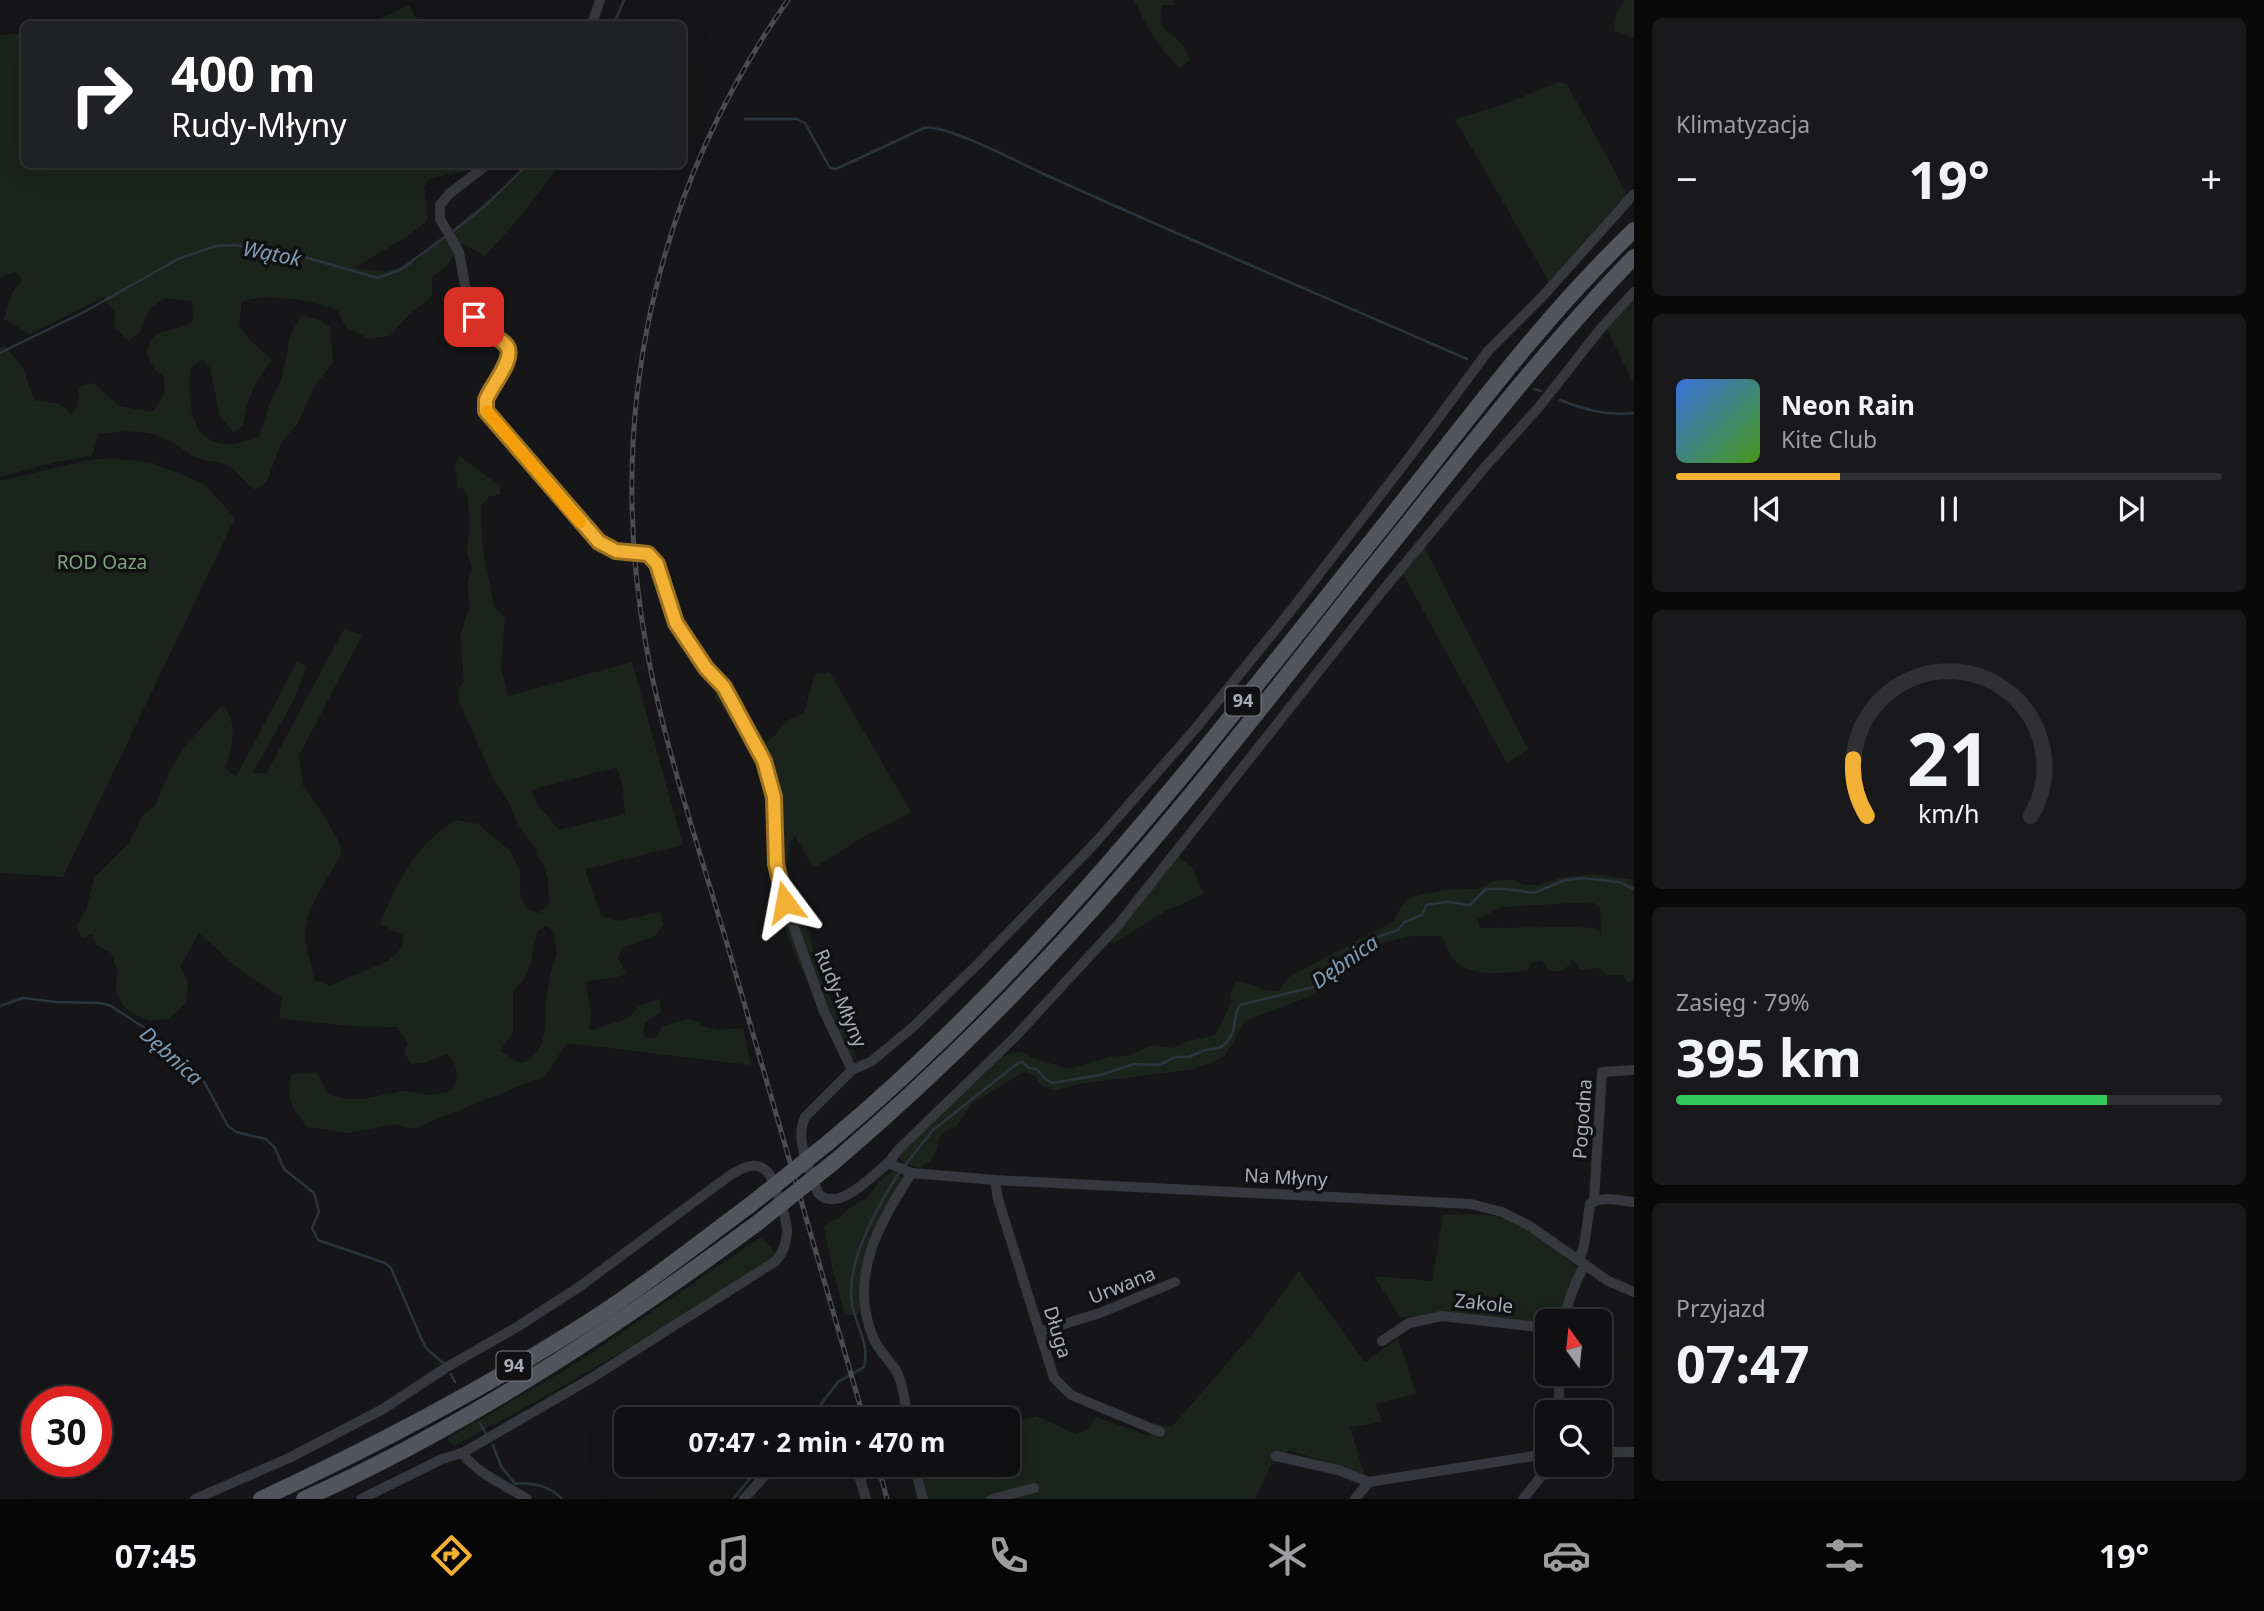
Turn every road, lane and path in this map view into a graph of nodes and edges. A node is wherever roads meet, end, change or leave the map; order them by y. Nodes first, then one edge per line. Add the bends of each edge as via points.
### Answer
1 (600, 0) edge
2 (593, 21) edge
3 (483, 168) edge
4 (1634, 194) edge
5 (1634, 230) edge
6 (1634, 257) edge
7 (1634, 292) edge
8 (852, 1070) junction
9 (1634, 1070) edge
10 (888, 1163) junction
11 (912, 1173) junction
12 (995, 1180) junction
13 (1594, 1200) junction
14 (1634, 1202) edge
15 (1582, 1263) junction
16 (1175, 1282) dead end
17 (1634, 1292) edge
18 (1567, 1309) edge
19 (1535, 1327) edge
20 (1041, 1331) junction
21 (1382, 1341) dead end
22 (906, 1407) edge
23 (1160, 1433) dead end
24 (1634, 1451) edge
25 (1612, 1452) edge
26 (462, 1453) junction
27 (1276, 1456) dead end
28 (1535, 1456) edge
29 (763, 1477) edge
30 (860, 1477) edge
31 (918, 1477) edge
32 (1540, 1477) edge
33 (1369, 1482) junction
34 (1034, 1488) dead end
35 (195, 1499) edge
36 (261, 1499) edge
37 (304, 1499) edge
38 (360, 1499) edge
39 (527, 1499) edge
40 (744, 1499) edge
41 (866, 1499) edge
42 (923, 1499) edge
43 (992, 1499) edge
44 (1356, 1499) edge
45 (1523, 1499) edge

1 - 2 street
3 - 8 street, Rudy-Młyny via 449,194 440,205 440,219 459,252 469,307 479,328 507,345 509,352 486,401 486,411 599,542 616,551 648,554 657,564 676,623 724,687 764,761 774,797 776,864 785,902 823,1009
4 - 8 street via 1488,351 1289,613 1096,842 913,1027 872,1061
5 - 36 main road, 94, bridge via 1540,332 1208,745 1055,925 902,1078 750,1205 599,1314 392,1436
6 - 37 main road, 94, bridge via 1556,341 1112,887 1020,988 904,1101 834,1162 676,1283 545,1368 400,1451
7 - 10 street via 1379,595 1126,916 1015,1037
8 - 10 street, Rudy-Młyny via 801,1125 799,1135 818,1193 824,1199 844,1197
9 - 13 street, Pogodna via 1602,1072
10 - 11 street
11 - 12 street, Na Młyny
11 - 22 street via 869,1252 863,1297 873,1339 896,1371
12 - 15 street, Na Młyny via 1471,1204 1503,1212 1530,1226
12 - 20 street, Długa
13 - 14 street
13 - 15 street via 1588,1208
15 - 17 street, Na Młyny
15 - 18 street
16 - 20 street, Urwana
19 - 21 street, Zakole via 1442,1316 1409,1323
20 - 23 street, Długa via 1054,1378 1071,1395
24 - 25 street
26 - 35 street via 590,1380 776,1261 785,1250 788,1228 766,1169 746,1166 729,1176 579,1287 383,1409 289,1458
26 - 38 street
26 - 39 street via 484,1474
27 - 33 street
28 - 33 street
29 - 40 street
30 - 41 street
31 - 42 street
32 - 45 street
33 - 44 street
34 - 43 street

